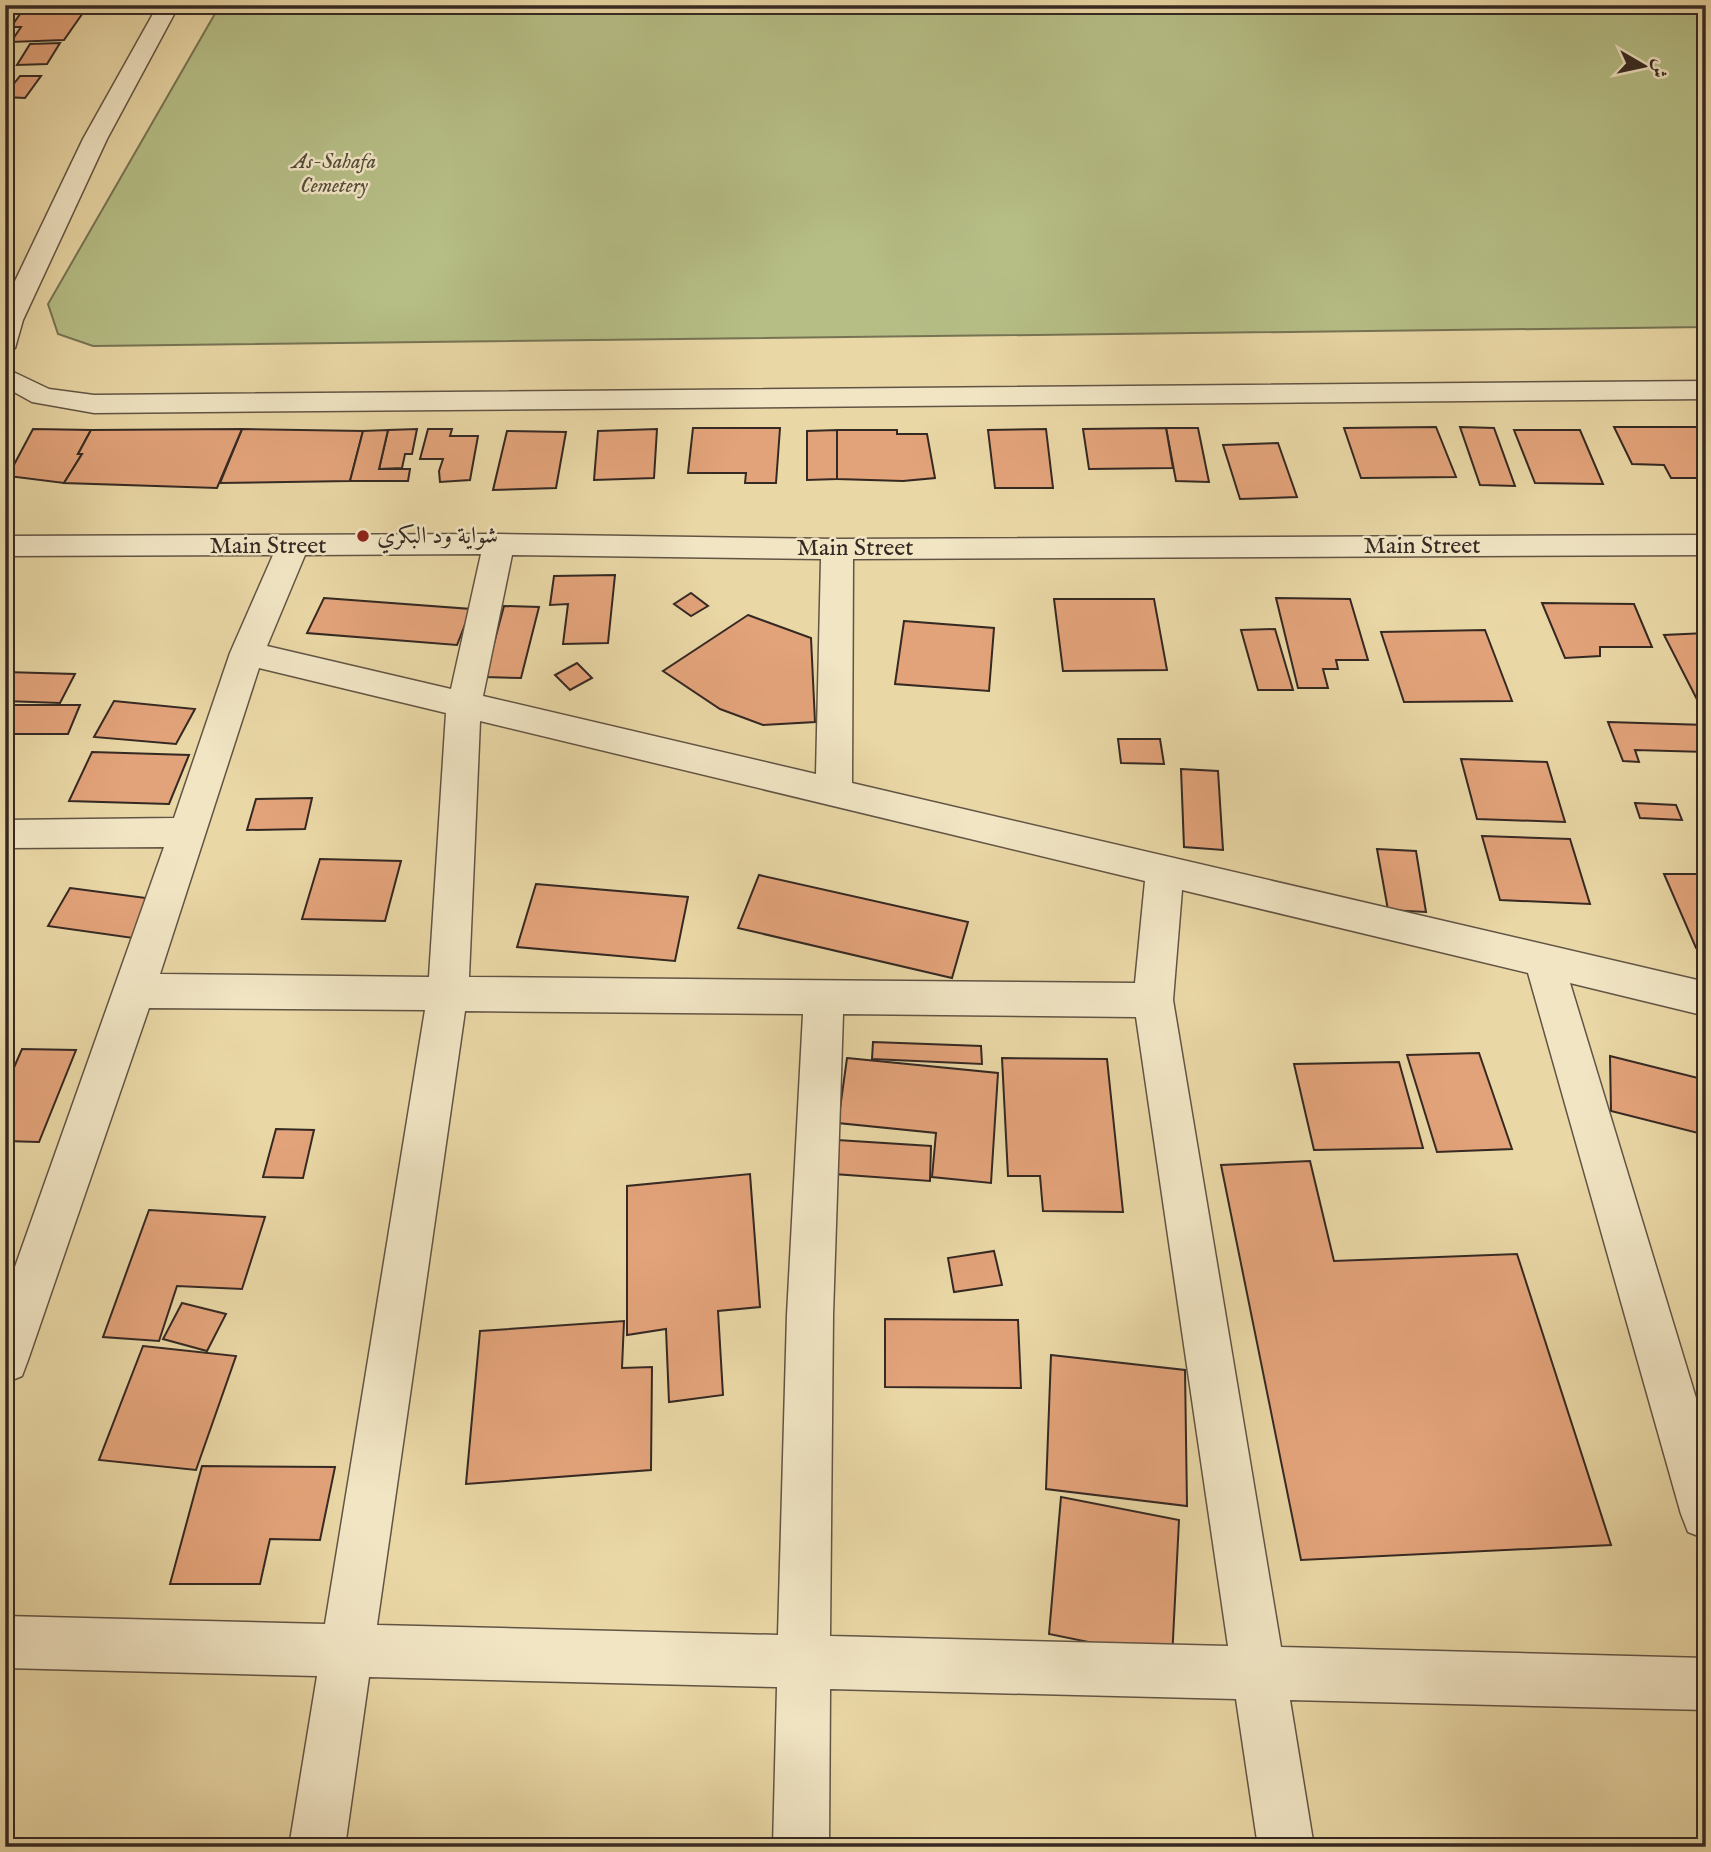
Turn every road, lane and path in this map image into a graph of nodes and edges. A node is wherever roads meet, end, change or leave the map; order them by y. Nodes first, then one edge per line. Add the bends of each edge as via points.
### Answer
1 (169, 5) edge
2 (5, 342) edge
3 (5, 376) edge
4 (1706, 390) edge
5 (499, 544) junction
6 (1706, 545) edge
7 (5, 546) edge
8 (293, 546) junction
9 (836, 549) junction
10 (247, 653) junction
11 (464, 706) junction
12 (834, 793) junction
13 (186, 832) junction
14 (5, 834) edge
15 (1166, 872) junction
16 (1544, 961) junction
17 (135, 991) junction
18 (448, 993) junction
19 (824, 997) junction
20 (1706, 999) edge
21 (1153, 1000) junction
22 (5, 1360) edge
23 (1706, 1514) edge
24 (5, 1642) edge
25 (347, 1650) junction
26 (804, 1662) junction
27 (1259, 1672) junction
28 (1706, 1684) edge
29 (317, 1847) edge
30 (802, 1847) edge
31 (1286, 1847) edge

1 - 2 street via 95,139 10,320
3 - 4 street via 42,396 94,404
5 - 8 street, Main Street
5 - 9 street, Main Street
5 - 11 street
6 - 9 street, Main Street
7 - 8 street, Main Street
8 - 10 street
9 - 12 street
10 - 11 street
10 - 13 street
11 - 12 street
11 - 18 street
12 - 15 street
13 - 14 street
13 - 17 street
15 - 16 street
15 - 21 street
16 - 20 street
16 - 23 street
17 - 18 street
17 - 22 street
18 - 19 street
18 - 25 street
19 - 21 street
19 - 26 street via 806,1418
21 - 27 street
24 - 25 street
25 - 26 street
25 - 29 street
26 - 27 street
26 - 30 street
27 - 28 street
27 - 31 street

